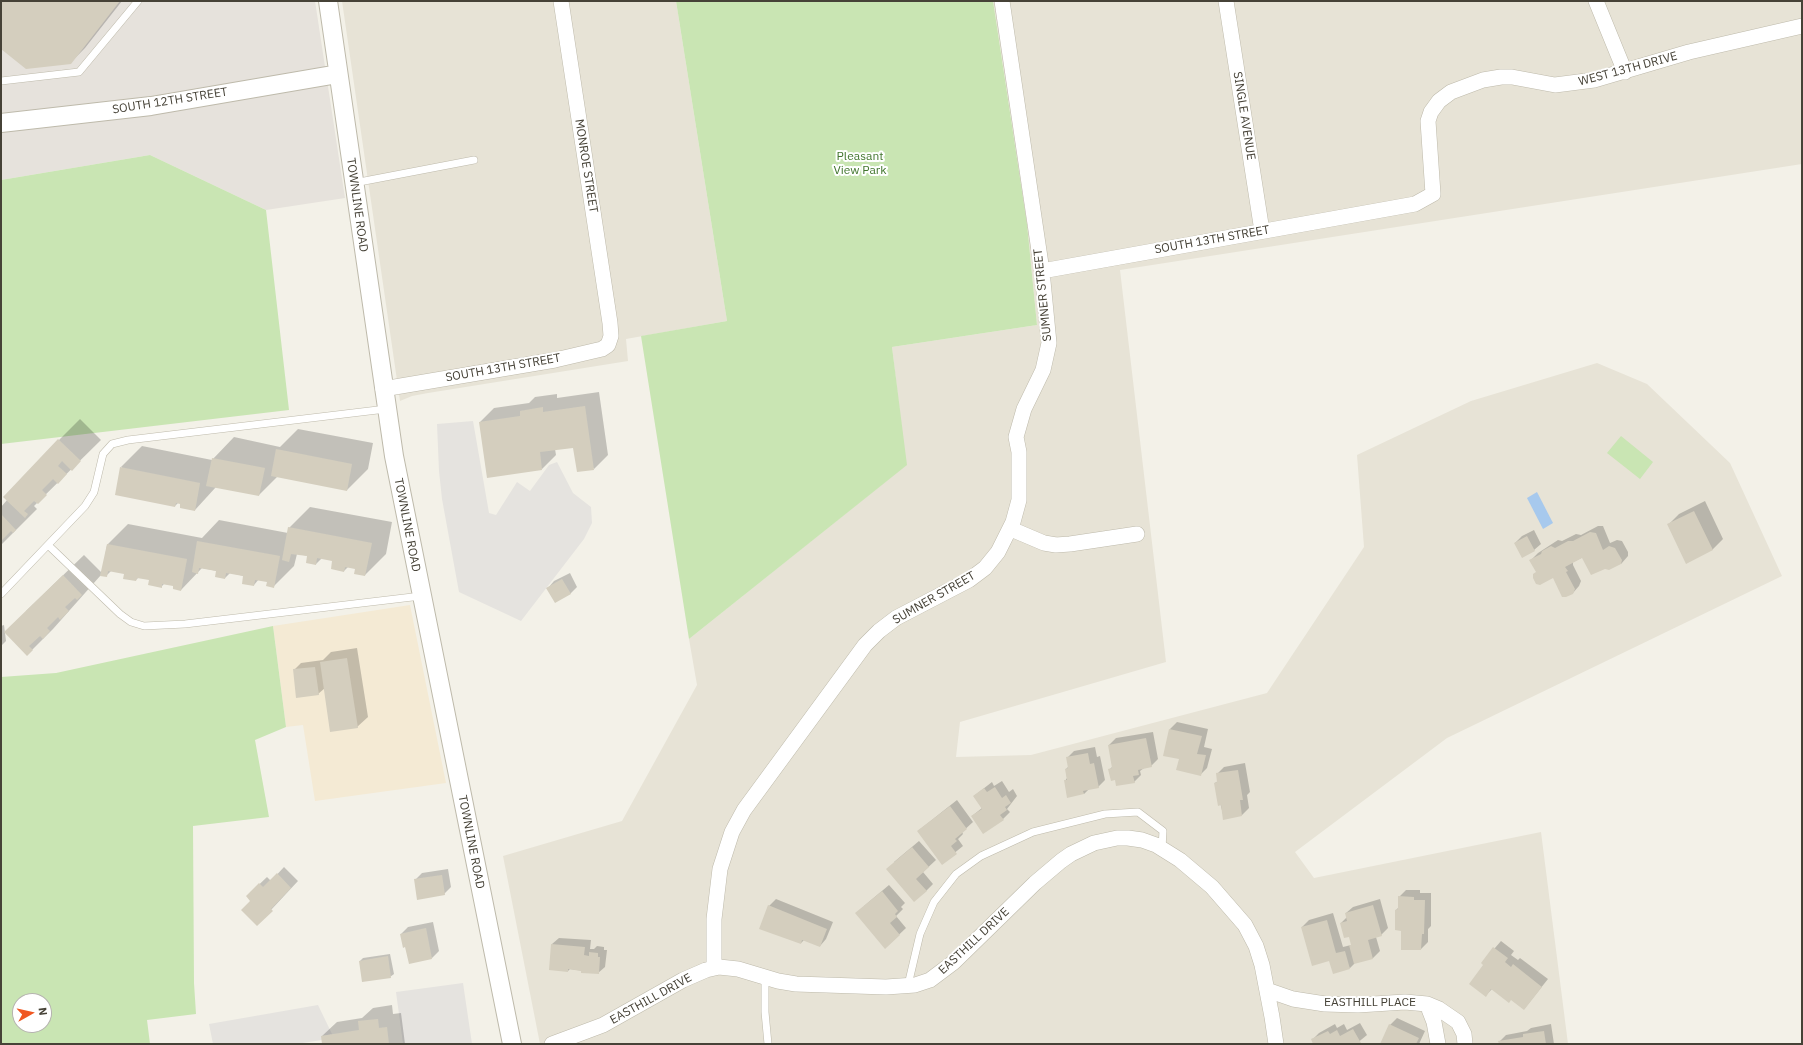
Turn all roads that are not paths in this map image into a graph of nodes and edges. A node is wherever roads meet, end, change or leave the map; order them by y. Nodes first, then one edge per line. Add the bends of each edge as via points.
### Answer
1 (138, 1) edge
2 (328, 1) edge
3 (561, 1) edge
4 (1002, 1) edge
5 (1226, 1) edge
6 (1596, 1) edge
7 (1802, 26) edge
8 (1625, 72) junction
9 (338, 74) junction
10 (1, 81) edge
11 (1, 123) edge
12 (474, 160) dead end
13 (354, 183) junction
14 (1382, 210) joint
15 (1262, 231) junction
16 (1042, 271) junction
17 (610, 331) joint
18 (384, 389) junction
19 (386, 409) junction
20 (1011, 529) junction
21 (1137, 534) dead end
22 (48, 545) junction
23 (1, 594) edge
24 (421, 596) junction
25 (1162, 848) junction
26 (714, 968) junction
27 (765, 977) junction
28 (908, 986) junction
29 (1267, 990) junction
30 (1427, 1004) junction
31 (512, 1044) edge
32 (552, 1044) edge
33 (768, 1044) edge
34 (1276, 1044) edge
35 (1438, 1044) edge
36 (1465, 1044) edge

1 - 10 lane via 79,72
2 - 9 street, TOWNLINE ROAD
3 - 17 street, MONROE STREET
4 - 16 street, SUMNER STREET
5 - 15 street, SINGLE AVENUE
6 - 8 street
7 - 8 street, WEST 13TH DRIVE via 1689,52
8 - 14 street, WEST 13TH DRIVE via 1565,85 1501,77 1483,80 1452,92 1439,101 1428,122 1433,194 1414,204
9 - 11 street, SOUTH 12TH STREET via 151,106
9 - 13 street, TOWNLINE ROAD
12 - 13 lane
13 - 18 street, TOWNLINE ROAD
14 - 15 street, SOUTH 13TH STREET
15 - 16 street, SOUTH 13TH STREET
16 - 20 street, SUMNER STREET via 1048,354 1024,409 1016,437 1019,452 1018,500
17 - 18 street, SOUTH 13TH STREET via 608,345 602,349 555,360
18 - 19 street, TOWNLINE ROAD
19 - 22 lane via 112,444 103,454 94,492
19 - 24 street, TOWNLINE ROAD
20 - 21 street via 1044,543 1056,545
20 - 26 street, SUMNER STREET via 985,568 969,580 896,618 879,630 865,645 744,810 732,832 720,868 714,919
22 - 23 lane
22 - 24 lane via 120,614 131,622 144,626 199,623
24 - 31 street, TOWNLINE ROAD
25 - 28 street, EASTHILL DRIVE via 1142,840 1118,838 1094,843 1071,854 1035,883 946,970 930,980
25 - 28 lane via 1163,831 1138,812 1104,814 1033,832 981,856 956,874 934,902 920,934
25 - 29 street, EASTHILL DRIVE via 1193,870 1237,915 1256,946
26 - 27 street, EASTHILL DRIVE via 738,968
26 - 32 street, EASTHILL DRIVE via 683,980 603,1025
27 - 28 street, EASTHILL DRIVE via 796,984
27 - 33 lane
29 - 30 street, EASTHILL PLACE via 1293,999 1325,1004
29 - 34 street, EASTHILL DRIVE
30 - 35 street, EASTHILL PLACE
30 - 36 street, EASTHILL PLACE via 1458,1022 1462,1027

